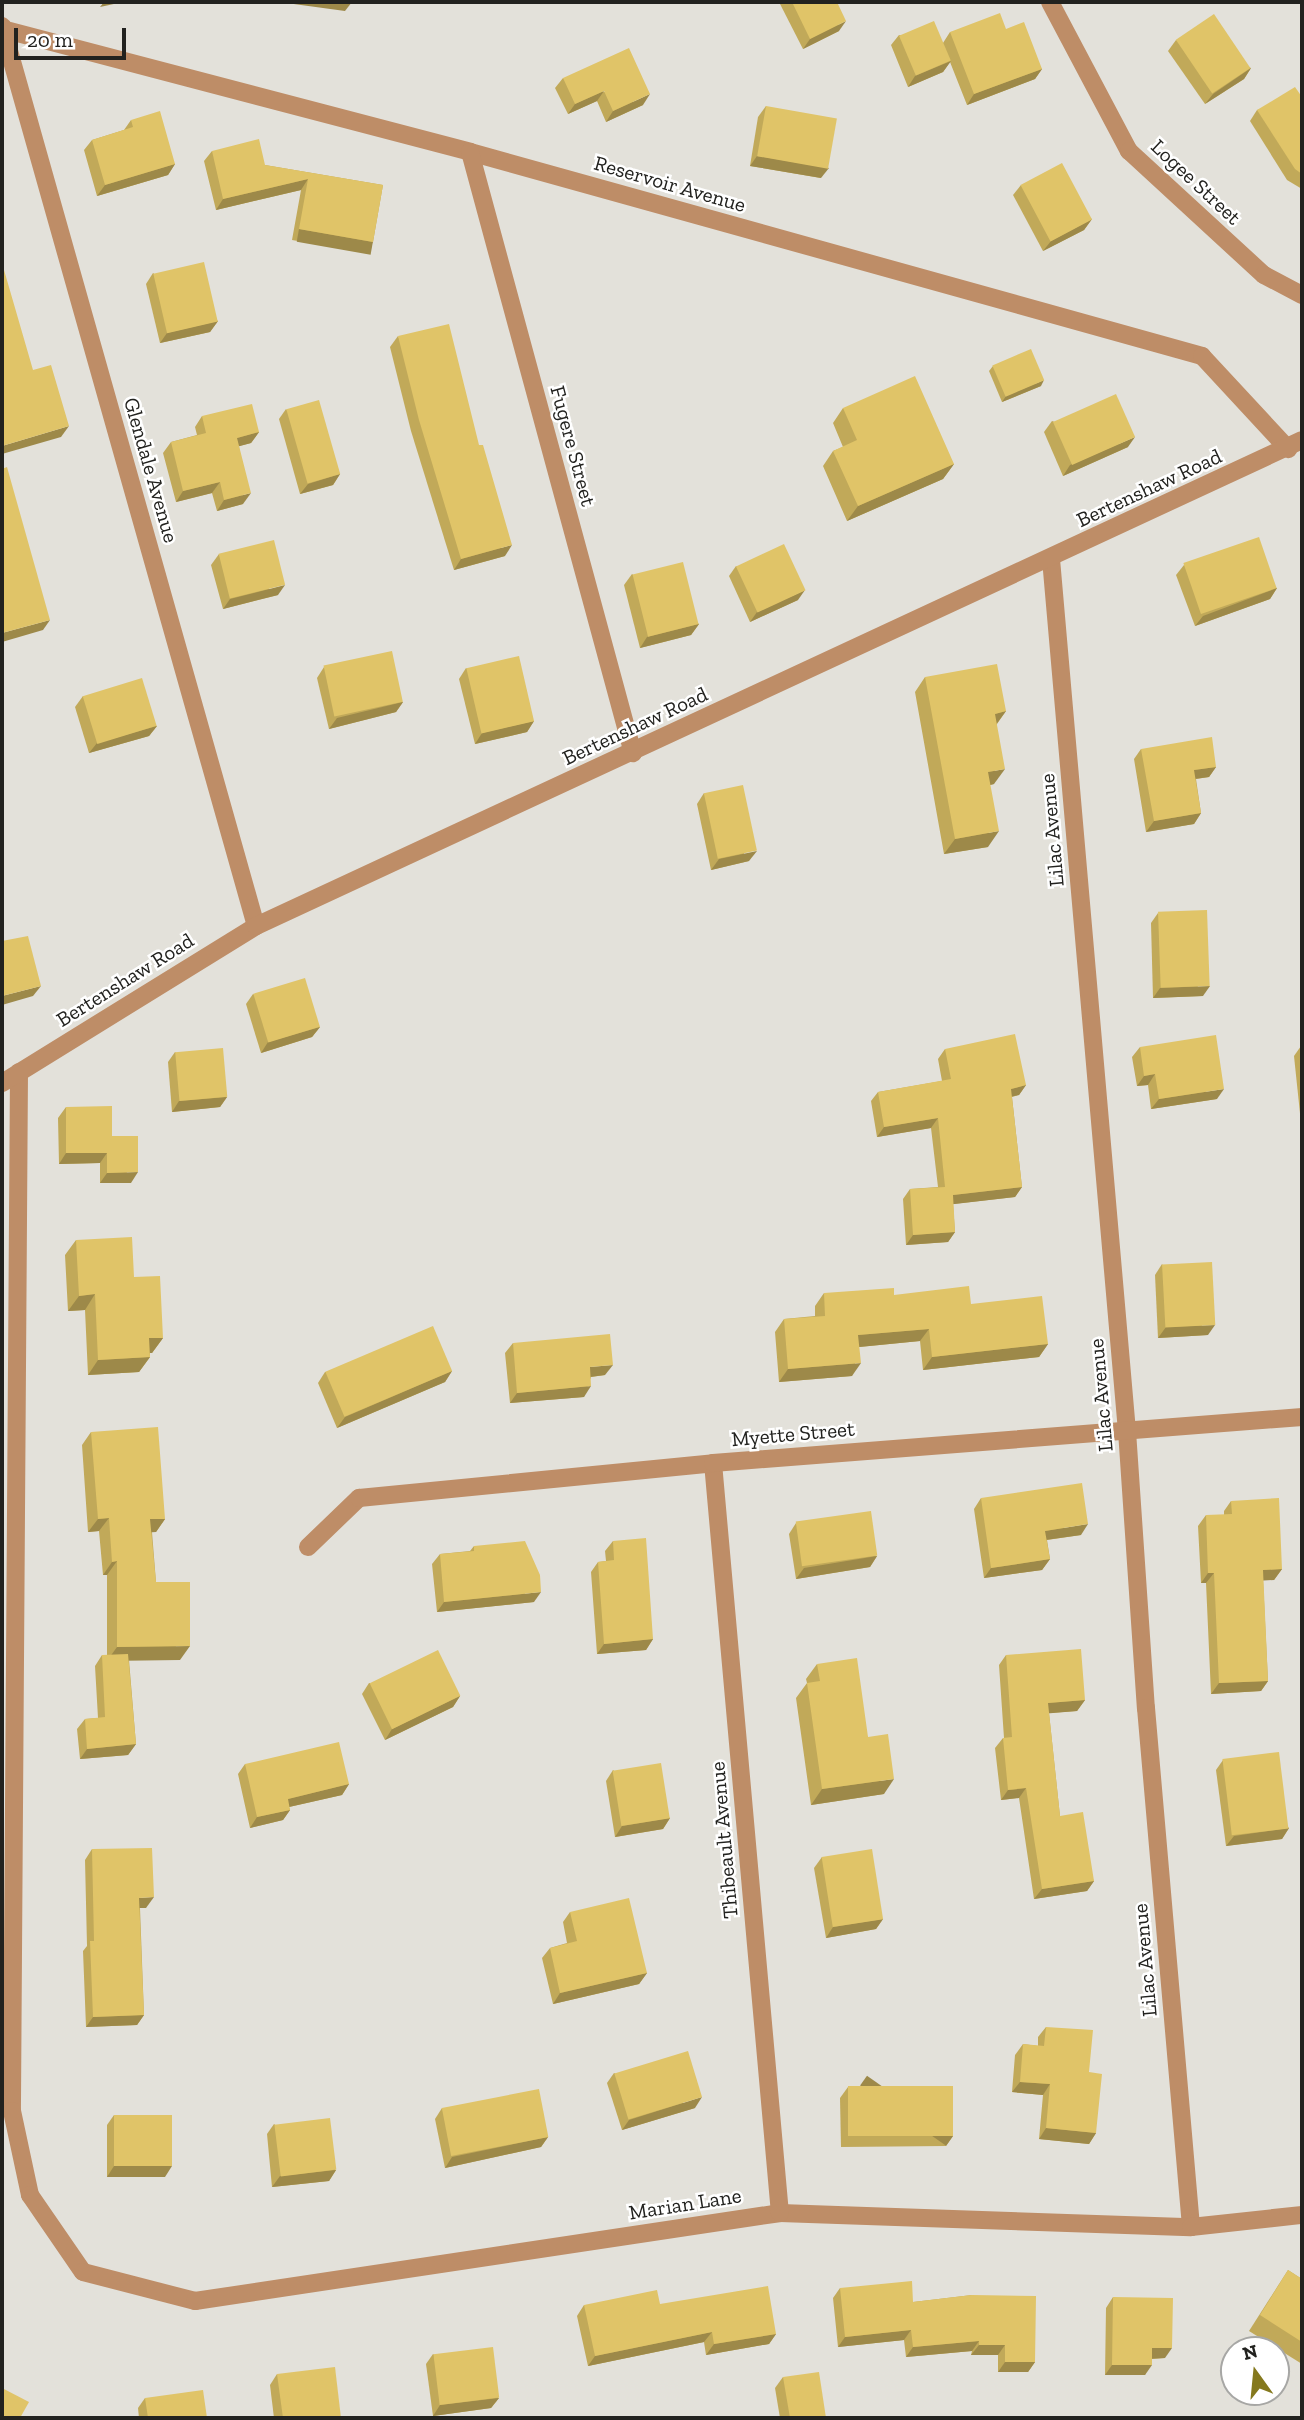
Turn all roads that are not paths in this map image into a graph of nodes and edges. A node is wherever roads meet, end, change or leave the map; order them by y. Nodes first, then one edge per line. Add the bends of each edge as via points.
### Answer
1 (1050, 2) edge
2 (2, 28) edge
3 (470, 152) junction
4 (1302, 295) edge
5 (1295, 445) edge
6 (1051, 559) junction
7 (633, 752) junction
8 (256, 926) junction
9 (19, 1072) junction
10 (2, 1083) edge
11 (1302, 1417) edge
12 (1128, 1431) junction
13 (713, 1463) junction
14 (308, 1547) dead end
15 (780, 2213) junction
16 (1302, 2215) edge
17 (1191, 2227) junction

1 - 4 street, Logee Street via 1129,151 1264,275
2 - 3 street, Reservoir Avenue
2 - 8 street, Glendale Avenue
3 - 5 street, Reservoir Avenue via 1202,356
3 - 7 street, Fugere Street
5 - 6 street, Bertenshaw Road
6 - 7 street, Bertenshaw Road
6 - 12 street, Lilac Avenue
7 - 8 street, Bertenshaw Road
8 - 9 street, Bertenshaw Road
9 - 10 street, Bertenshaw Road
9 - 15 street, Marian Lane via 12,2110 30,2196 83,2272 195,2301
11 - 12 street, Myette Street
12 - 13 street, Myette Street
12 - 17 street, Lilac Avenue via 1146,1708
13 - 14 street, Myette Street via 359,1498
13 - 15 street, Thibeault Avenue
15 - 17 street, Marian Lane
16 - 17 street, Marian Lane

